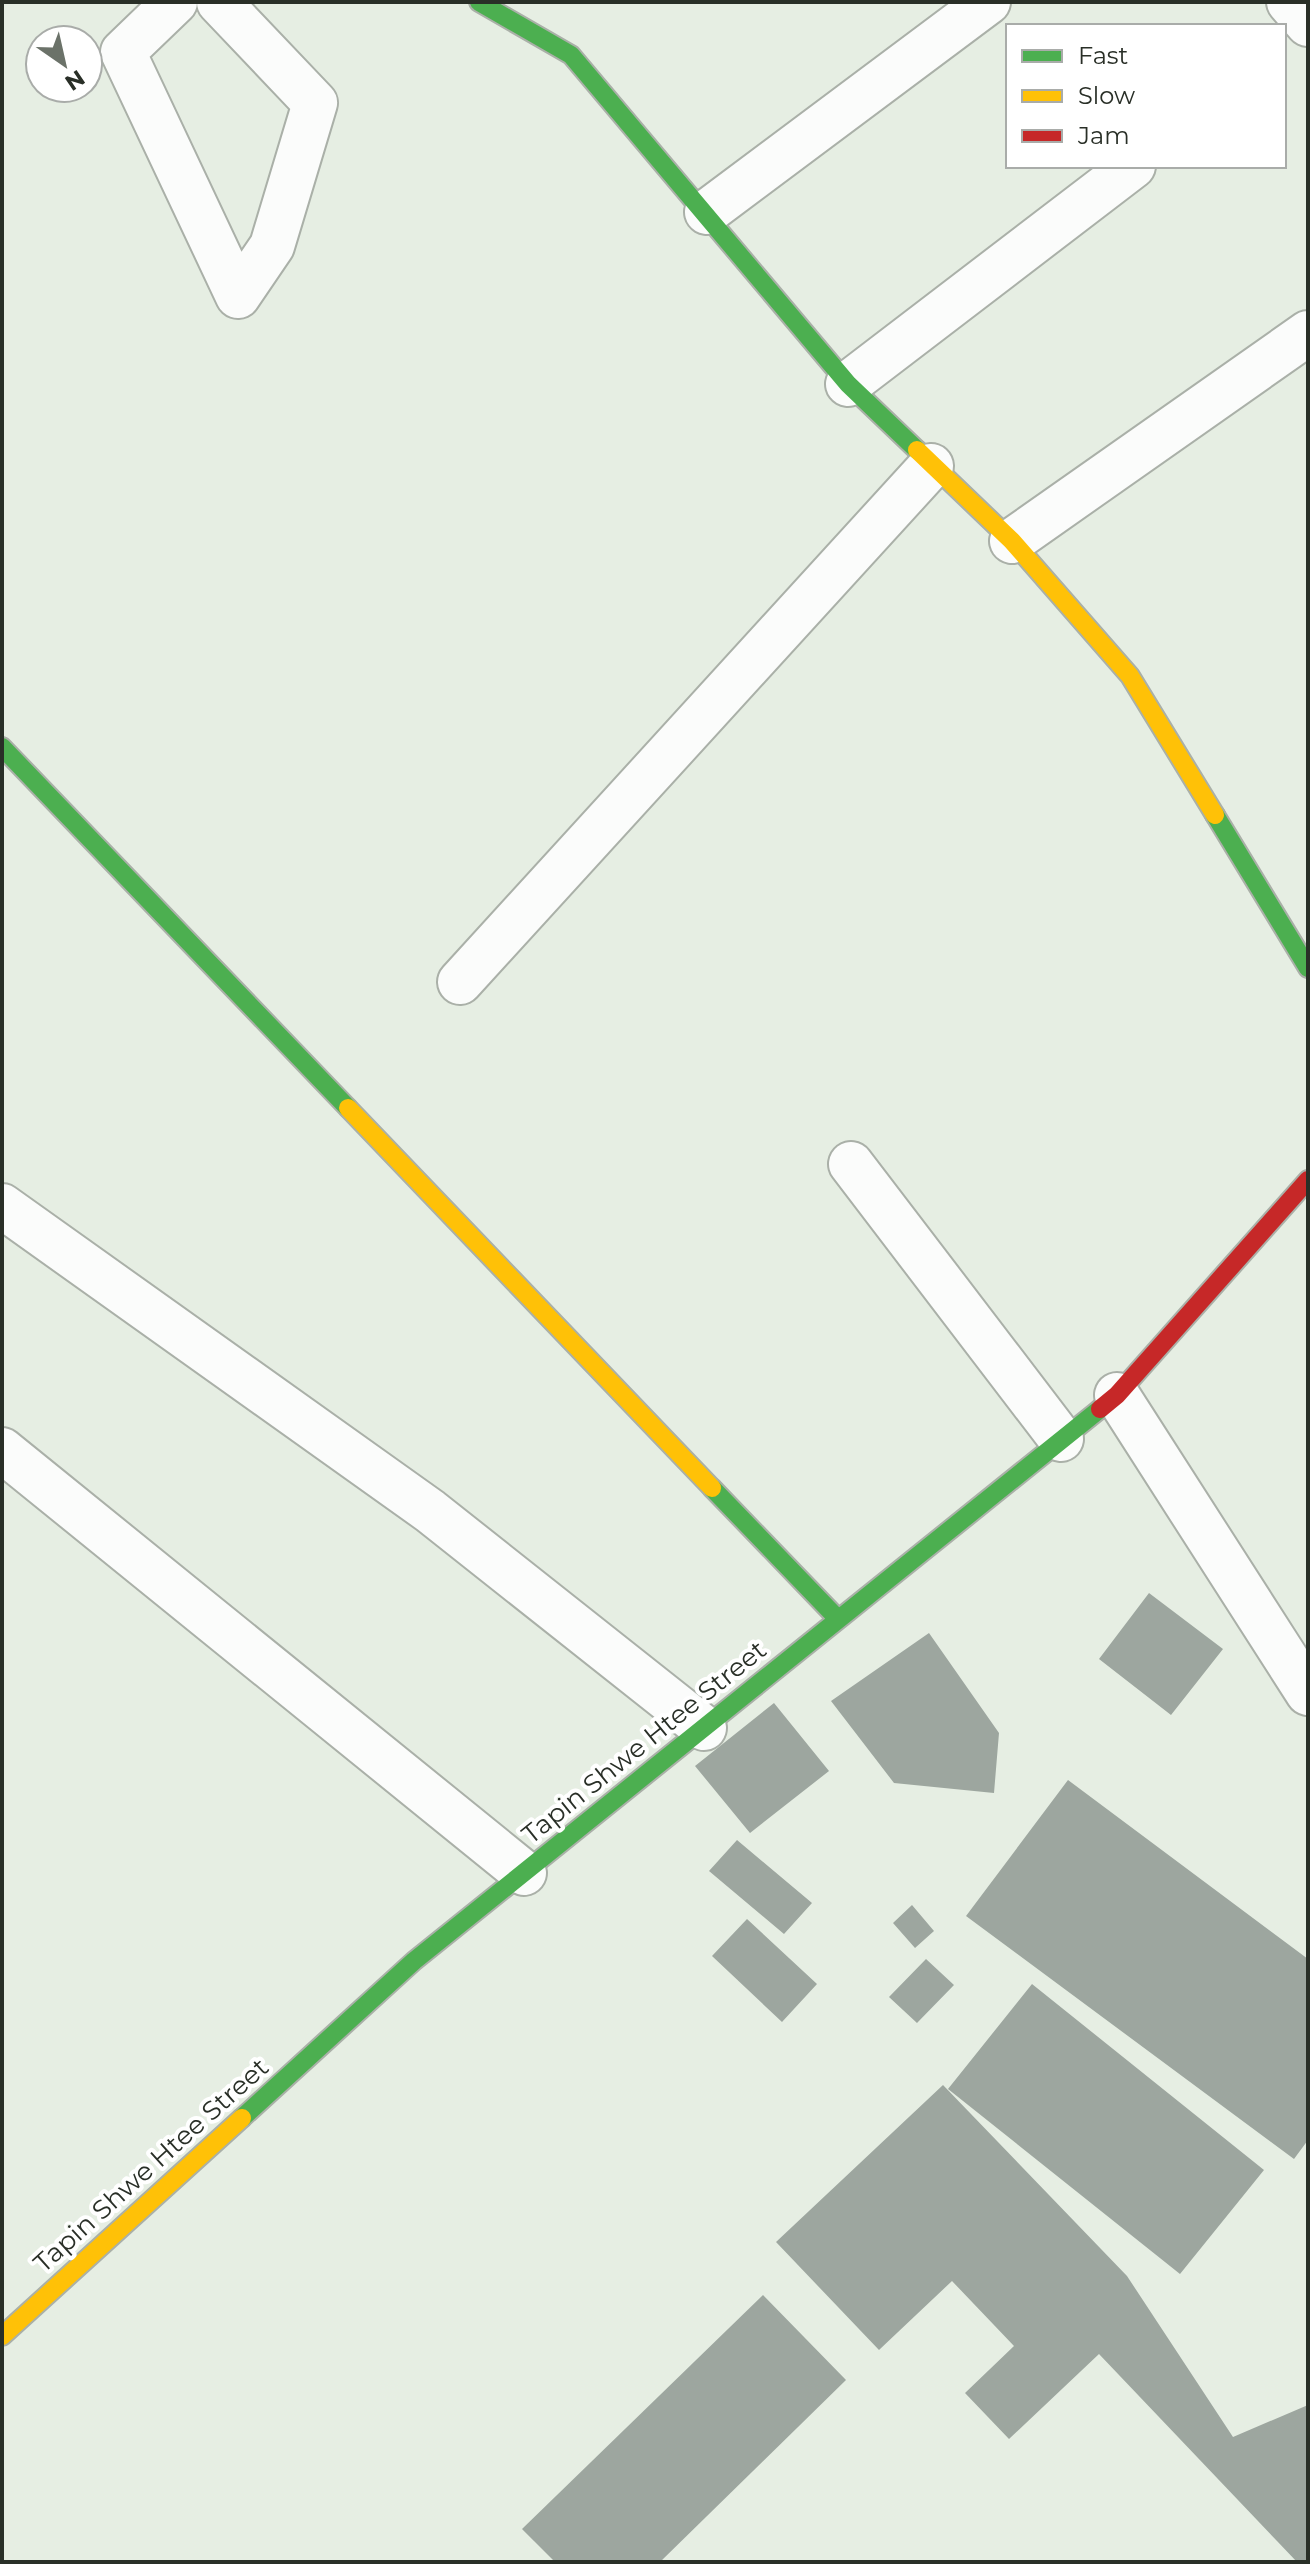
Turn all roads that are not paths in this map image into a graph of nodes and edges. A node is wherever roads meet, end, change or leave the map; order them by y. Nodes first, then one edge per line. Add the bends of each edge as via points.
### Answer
1 (175, 2) edge
2 (219, 2) edge
3 (479, 2) edge
4 (988, 2) edge
5 (1289, 2) edge
6 (1308, 24) edge
7 (1130, 168) edge
8 (707, 212) junction
9 (1308, 333) edge
10 (848, 384) junction
11 (931, 466) junction
12 (1012, 541) junction
13 (2, 747) edge
14 (1308, 968) edge
15 (460, 982) dead end
16 (851, 1164) dead end
17 (1308, 1180) edge
18 (2, 1206) edge
19 (1117, 1395) junction
20 (1061, 1439) junction
21 (2, 1450) edge
22 (838, 1619) junction
23 (1308, 1693) edge
24 (704, 1728) junction
25 (524, 1873) junction
26 (2, 2336) edge

1 - 2 street via 123,52 238,296 272,246 315,103
3 - 8 street via 571,55
4 - 8 street
5 - 6 street
7 - 10 street
8 - 10 street
9 - 12 street
10 - 11 street
11 - 12 street
11 - 15 street
12 - 14 street via 1130,676
13 - 22 street
16 - 20 street
17 - 19 street, Tapin Shwe Htee Street
18 - 24 street via 430,1511
19 - 20 street, Tapin Shwe Htee Street
19 - 23 street
20 - 22 street, Tapin Shwe Htee Street
21 - 25 street
22 - 24 street, Tapin Shwe Htee Street
24 - 25 street, Tapin Shwe Htee Street
25 - 26 street, Tapin Shwe Htee Street via 414,1961

